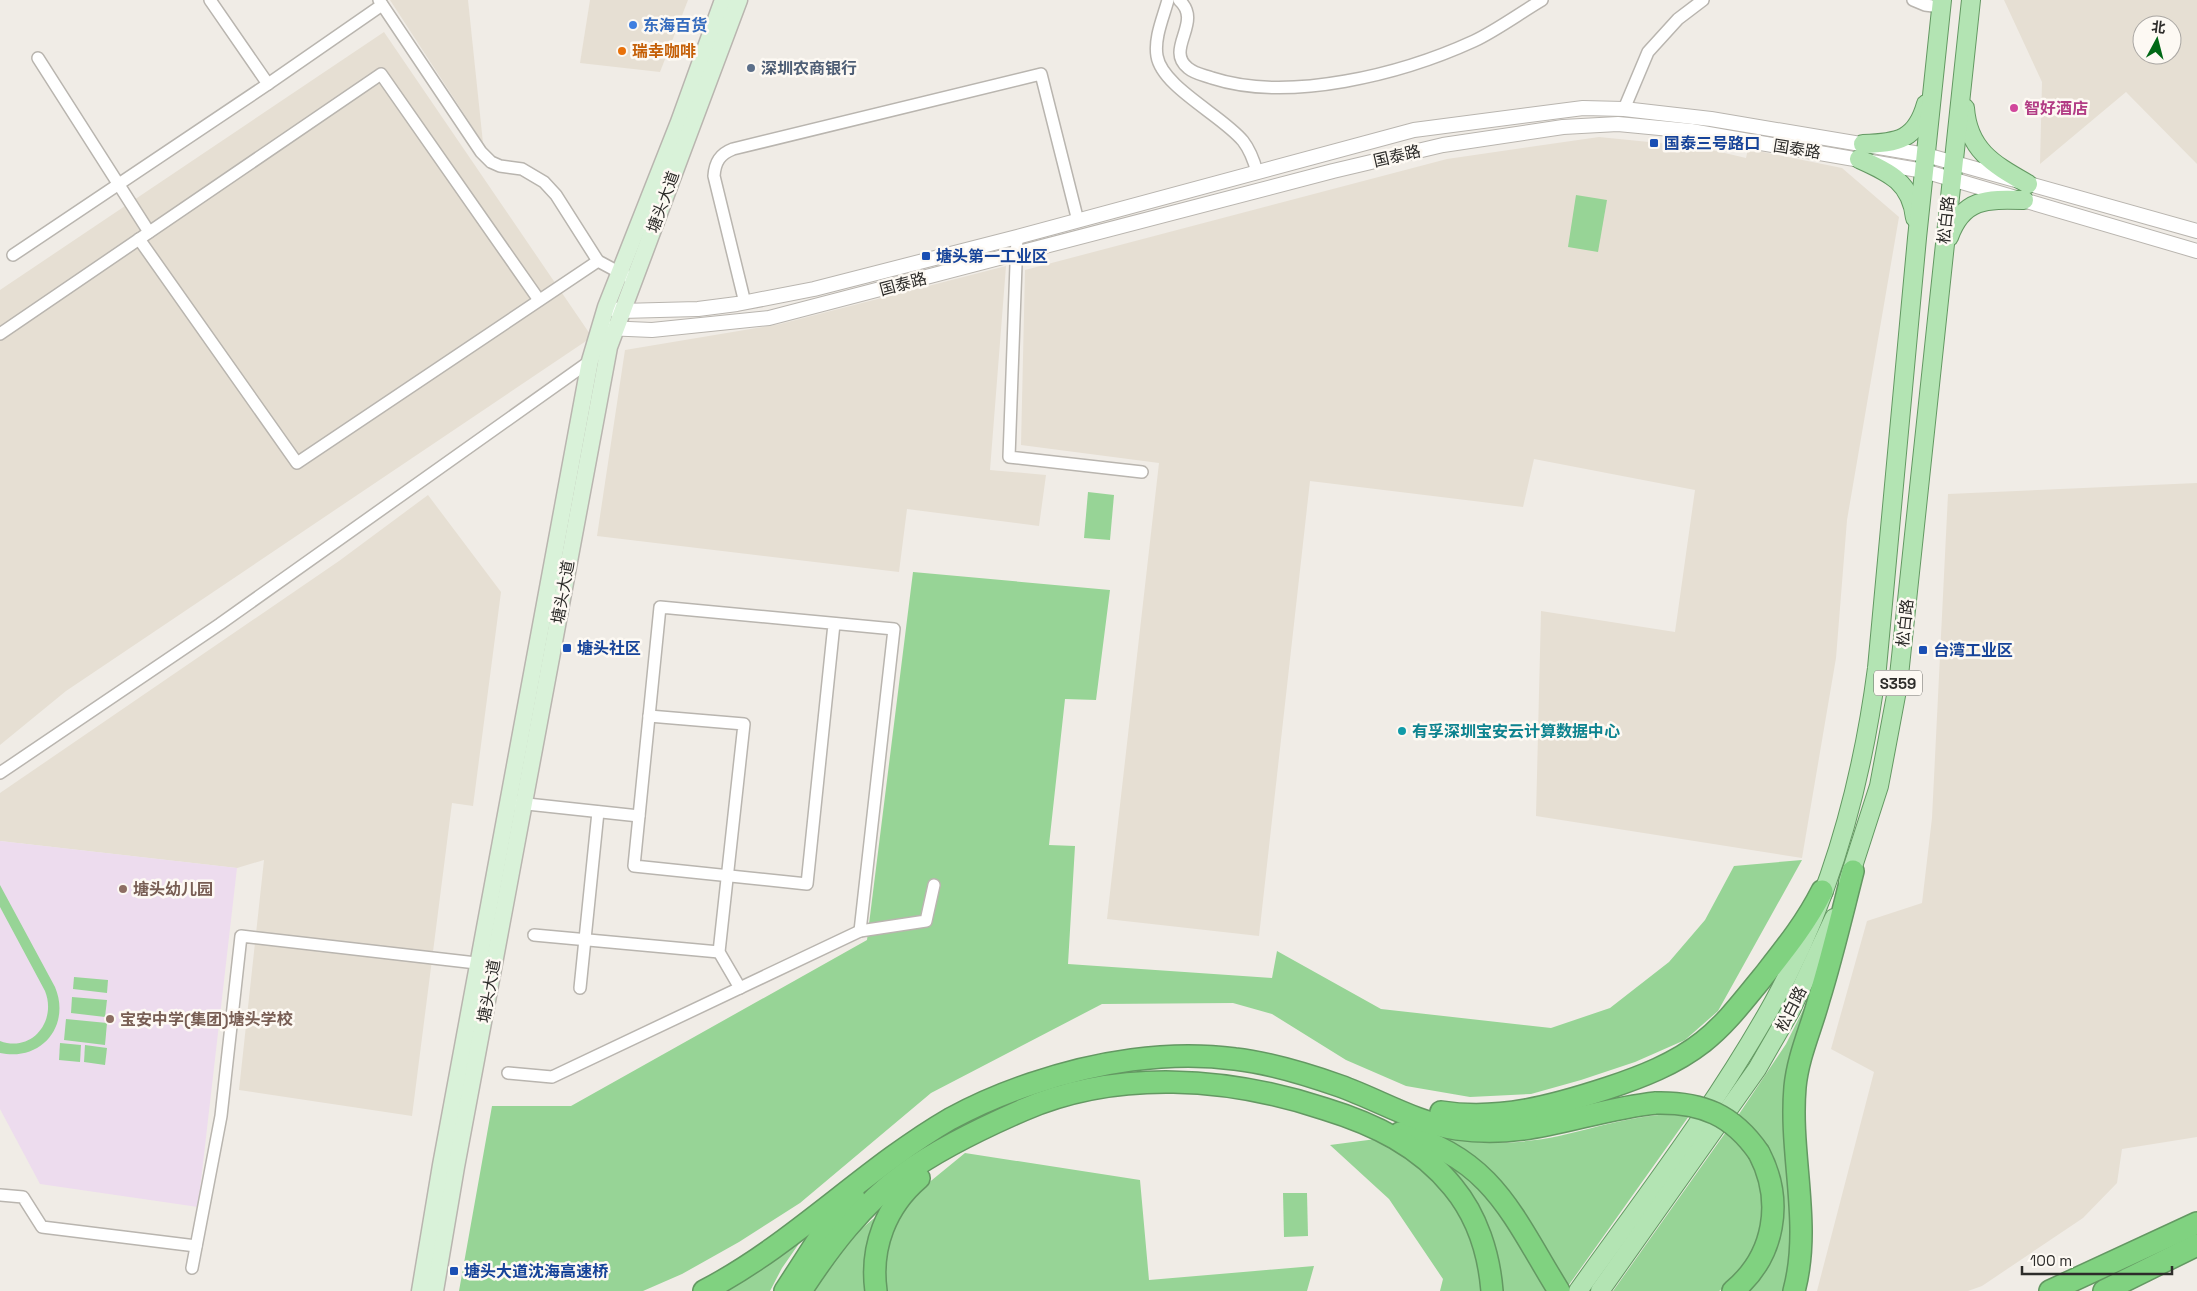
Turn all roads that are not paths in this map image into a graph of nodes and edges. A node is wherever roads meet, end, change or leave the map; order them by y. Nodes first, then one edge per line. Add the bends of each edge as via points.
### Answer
1 (210, 0) edge
2 (723, 0) edge
3 (739, 0) edge
4 (1168, 0) edge
5 (1179, 0) edge
6 (1542, 0) edge
7 (1703, 0) edge
8 (1913, 0) edge
9 (1971, 0) edge
10 (381, 2) edge
11 (1942, 4) edge
12 (38, 58) dead end
13 (1936, 64) junction
14 (1962, 78) junction
15 (268, 84) junction
16 (1624, 109) junction
17 (1861, 152) junction
18 (1925, 163) junction
19 (1952, 170) junction
20 (1257, 172) junction
21 (119, 184) junction
22 (2026, 192) junction
23 (1078, 221) junction
24 (2197, 231) edge
25 (149, 232) junction
26 (1017, 237) junction
27 (1917, 238) junction
28 (139, 239) junction
29 (2197, 251) edge
30 (1016, 254) junction
31 (13, 255) dead end
32 (1942, 257) junction
33 (598, 261) junction
34 (628, 277) junction
35 (539, 300) junction
36 (745, 302) junction
37 (614, 309) junction
38 (607, 328) junction
39 (0, 334) edge
40 (609, 347) junction
41 (590, 360) junction
42 (1142, 472) dead end
43 (834, 624) junction
44 (649, 716) junction
45 (0, 773) edge
46 (516, 803) junction
47 (598, 812) junction
48 (639, 816) junction
49 (1853, 870) junction
50 (727, 875) junction
51 (934, 885) dead end
52 (1822, 891) junction
53 (860, 931) junction
54 (534, 935) dead end
55 (584, 940) junction
56 (719, 952) junction
57 (486, 964) junction
58 (580, 988) dead end
59 (740, 988) junction
60 (508, 1073) dead end
61 (1377, 1100) junction
62 (1368, 1124) junction
63 (964, 1139) junction
64 (877, 1170) junction
65 (0, 1195) edge
66 (2197, 1223) edge
67 (2197, 1245) edge
68 (196, 1246) junction
69 (192, 1268) dead end
70 (420, 1291) edge
71 (435, 1291) edge
72 (704, 1291) edge
73 (785, 1291) edge
74 (801, 1291) edge
75 (876, 1291) edge
76 (1492, 1291) edge
77 (1559, 1291) edge
78 (1578, 1291) edge
79 (1600, 1291) edge
80 (1732, 1291) edge
81 (1794, 1291) edge
82 (2050, 1291) edge
83 (2104, 1291) edge

1 - 15 street
2 - 34 main road, 塘头大道
3 - 34 main road, 塘头大道
4 - 20 street via 1157,39 1157,57 1164,74 1243,141
5 - 6 street via 1189,14 1180,48 1186,66 1224,82 1287,88 1351,80 1414,64 1474,40
7 - 16 street via 1678,19 1648,52
8 - 11 street via 1925,5
9 - 14 main road, 松白路 / S359
10 - 15 street
10 - 33 street via 481,152 491,162 522,169 544,182 556,195
11 - 13 main road, 松白路 / S359
12 - 21 street
13 - 17 main road via 1924,112 1913,131 1904,138
13 - 18 main road, 松白路 / S359
14 - 19 main road, 松白路 / S359
14 - 22 main road via 1968,130 1991,162
15 - 21 street
16 - 17 street, 国泰路 via 1710,119
16 - 20 street, 国泰路 via 1583,108 1414,130
17 - 18 street, 国泰路
17 - 27 main road via 1904,187 1914,211
17 - 30 street, 国泰路 via 1618,124 1563,127 1443,145
18 - 19 street, 国泰路
18 - 27 main road, 松白路 / S359
19 - 22 street, 国泰路
19 - 32 main road, 松白路 / S359
20 - 23 street, 国泰路
21 - 25 street
21 - 31 street
22 - 24 street, 国泰路
22 - 29 street, 国泰路
22 - 32 main road via 1986,200 1969,208 1957,219
23 - 26 street, 国泰路
23 - 36 street via 1041,74 762,142 720,156 714,176
25 - 28 street
25 - 35 street via 381,74
26 - 30 street
26 - 36 street, 国泰路 via 814,289
27 - 52 main road, 松白路 / S359 via 1871,714 1852,797
28 - 35 street via 296,463
28 - 39 street
30 - 38 street, 国泰路 via 769,318 652,330
30 - 42 street via 1009,457
32 - 49 main road, 松白路 / S359 via 1898,685 1879,786
33 - 34 street
33 - 35 street
34 - 37 main road, 塘头大道
36 - 37 street, 国泰路 via 698,309
37 - 38 main road, 塘头大道
38 - 40 main road, 塘头大道
38 - 41 main road, 塘头大道
40 - 41 street
40 - 46 main road, 塘头大道
41 - 45 street via 220,624
41 - 46 main road, 塘头大道
43 - 44 street via 660,607
43 - 50 street via 807,884
43 - 53 street via 894,629
44 - 48 street
44 - 50 street via 744,724
46 - 47 street
46 - 57 main road, 塘头大道
47 - 48 street
47 - 55 street
48 - 50 street via 634,866
49 - 79 main road, 松白路 / S359 via 1824,940 1776,1038
49 - 81 highway via 1802,1053 1796,1086 1802,1233
50 - 56 street
51 - 53 street via 926,921
52 - 61 highway via 1797,933 1722,1026 1689,1052 1658,1068 1549,1106 1499,1115 1448,1113
52 - 78 main road, 松白路 / S359 via 1793,963 1748,1045 1696,1125
53 - 59 street
54 - 55 street
55 - 56 street
55 - 58 street
56 - 59 street
57 - 68 street via 242,936 221,1116
57 - 70 main road, 塘头大道 via 441,1165
57 - 71 main road, 塘头大道
59 - 60 street via 552,1077
61 - 64 highway via 1303,1074 1236,1059 1185,1056 1109,1064 1030,1084 974,1107 921,1138
61 - 80 highway, bridge via 1432,1123 1487,1131 1531,1129 1656,1103 1689,1104 1716,1113 1740,1129 1759,1153 1771,1181 1774,1202 1767,1244 1746,1279
62 - 63 highway via 1282,1096 1227,1086 1163,1082 1098,1089 1052,1100
62 - 76 highway via 1396,1138 1437,1169 1465,1203 1483,1243
62 - 77 highway via 1424,1140 1464,1161 1494,1188
63 - 74 highway via 903,1174 878,1196 829,1250
63 - 75 highway via 903,1192 892,1208 877,1246
64 - 72 highway via 779,1243
64 - 73 highway via 818,1240
65 - 68 street via 24,1196 42,1227
66 - 82 highway
67 - 83 highway
68 - 69 street

